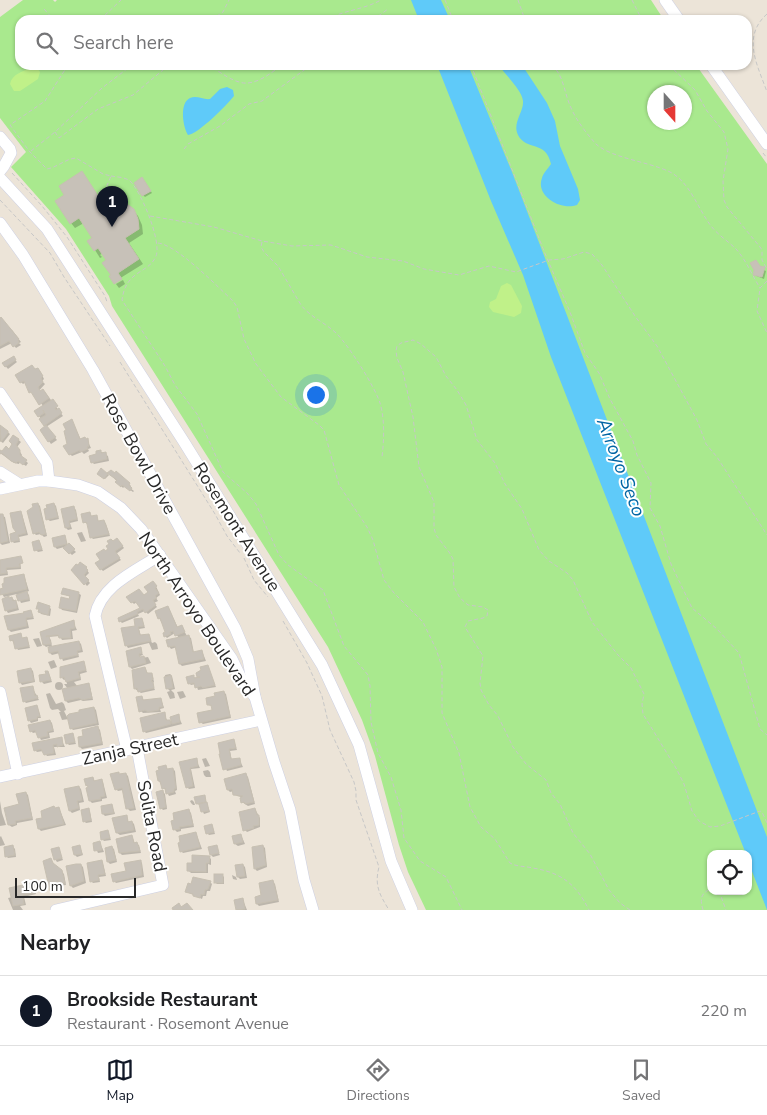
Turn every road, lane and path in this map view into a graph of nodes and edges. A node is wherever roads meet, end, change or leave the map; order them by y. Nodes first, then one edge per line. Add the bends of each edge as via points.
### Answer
1 (121, 0) edge
2 (229, 0) edge
3 (381, 0) edge
4 (445, 0) edge
5 (518, 0) edge
6 (632, 0) edge
7 (665, 0) edge
8 (44, 9) dead end
9 (388, 9) dead end
10 (767, 14) edge
11 (49, 15) edge
12 (105, 15) edge
13 (218, 15) edge
14 (338, 15) edge
15 (380, 15) edge
16 (451, 15) edge
17 (523, 15) edge
18 (640, 15) edge
19 (676, 15) edge
20 (65, 70) edge
21 (125, 70) edge
22 (163, 70) edge
23 (216, 70) edge
24 (274, 70) edge
25 (304, 70) edge
26 (473, 70) edge
27 (556, 70) edge
28 (674, 70) edge
29 (715, 70) edge
30 (767, 92) edge
31 (55, 132) junction
32 (0, 137) edge
33 (767, 144) edge
34 (184, 149) dead end
35 (30, 152) junction
36 (0, 170) edge
37 (111, 176) junction
38 (0, 178) edge
39 (98, 193) dead end
40 (0, 200) edge
41 (150, 216) junction
42 (0, 223) edge
43 (262, 241) junction
44 (157, 243) junction
45 (549, 260) junction
46 (767, 269) edge
47 (767, 281) edge
48 (760, 288) junction
49 (767, 333) edge
50 (113, 351) dead end
51 (119, 360) dead end
52 (0, 393) edge
53 (382, 457) dead end
54 (0, 472) edge
55 (49, 481) junction
56 (19, 484) junction
57 (0, 489) edge
58 (767, 535) edge
59 (160, 555) junction
60 (269, 599) dead end
61 (279, 615) dead end
62 (0, 692) edge
63 (255, 697) junction
64 (261, 720) junction
65 (767, 735) edge
66 (132, 749) junction
67 (18, 774) junction
68 (0, 777) edge
69 (767, 823) edge
70 (707, 892) edge
71 (720, 895) edge
72 (56, 910) edge
73 (313, 910) edge
74 (389, 910) edge
75 (412, 910) edge
76 (462, 910) edge
77 (589, 910) edge
78 (630, 910) edge
79 (703, 910) edge
80 (726, 910) edge

1 - 12 path
2 - 13 path
3 - 14 path via 366,8
4 - 16 path
5 - 17 path
6 - 18 path
7 - 19 street
8 - 11 path
9 - 15 path
10 - 30 path via 752,41
20 - 35 path via 45,101 10,125
21 - 31 path
22 - 31 path via 133,95 101,107 59,138
23 - 24 path via 244,83
25 - 34 path via 262,101 249,104
26 - 45 path
27 - 48 path via 571,108 596,144 677,176 712,228 743,258
28 - 46 path via 695,90 724,132 728,149 724,200 762,250 762,260
29 - 33 street
31 - 35 path
32 - 36 street via 11,153
35 - 37 path via 47,168 76,158
37 - 39 path via 106,188
37 - 41 path via 129,181
38 - 75 street, Rosemont Avenue via 47,229 322,665 359,745 391,861
40 - 50 path via 50,253
41 - 43 path via 214,227
41 - 44 path
42 - 63 street, Rose Bowl Drive via 93,370 235,628 248,659
43 - 45 path via 292,246 331,245 367,257 403,261 424,269 459,275 489,266 520,271
43 - 53 path via 264,252 278,266 305,311 339,336 371,386 380,404
44 - 76 path via 157,255 131,277 122,300 197,414 222,472 256,504 279,555 323,590 344,646 368,675 371,722 378,753 391,777 401,810 404,838 420,861 446,877
44 - 77 path via 179,254 233,302 244,339 256,364 281,398 324,430 339,485 367,527 384,580 423,622 436,649 442,667 442,713 460,753 475,818 510,863 564,878 580,892
45 - 58 path via 584,252 598,259 657,346 697,420 706,444
45 - 65 path via 585,353 600,373 651,483 650,508 692,608 718,629 739,653 760,729
47 - 48 path
48 - 49 path via 757,311
51 - 60 path via 227,536 242,554 254,580
52 - 55 street via 47,463
54 - 56 street
55 - 56 street, North Arroyo Boulevard
55 - 59 street, North Arroyo Boulevard via 98,492 121,508
56 - 57 street, North Arroyo Boulevard
59 - 63 street, North Arroyo Boulevard
59 - 66 street, Solita Road via 104,595 95,616
61 - 74 path via 322,696 330,730 354,782 356,800 379,867 378,892
62 - 67 street
63 - 64 street, North Arroyo Boulevard
64 - 66 street, Zanja Street
64 - 73 street, North Arroyo Boulevard via 290,810
66 - 67 street, Zanja Street
66 - 72 street, Solita Road via 163,885
67 - 68 street, Zanja Street
69 - 78 path via 759,811 710,827 699,821 689,803 681,776 643,714 644,694 631,668 592,622 567,573 549,562 539,550 522,509 504,484 495,463 477,440 466,405 436,357 414,340 401,343 397,346 397,358 414,418 419,467 434,502 436,535 453,559 454,587 460,598 468,605 483,606 488,610 487,616 468,621 465,627 483,656 481,690 517,754 546,780 573,833 590,854 609,890
70 - 79 path via 701,898
71 - 80 path

